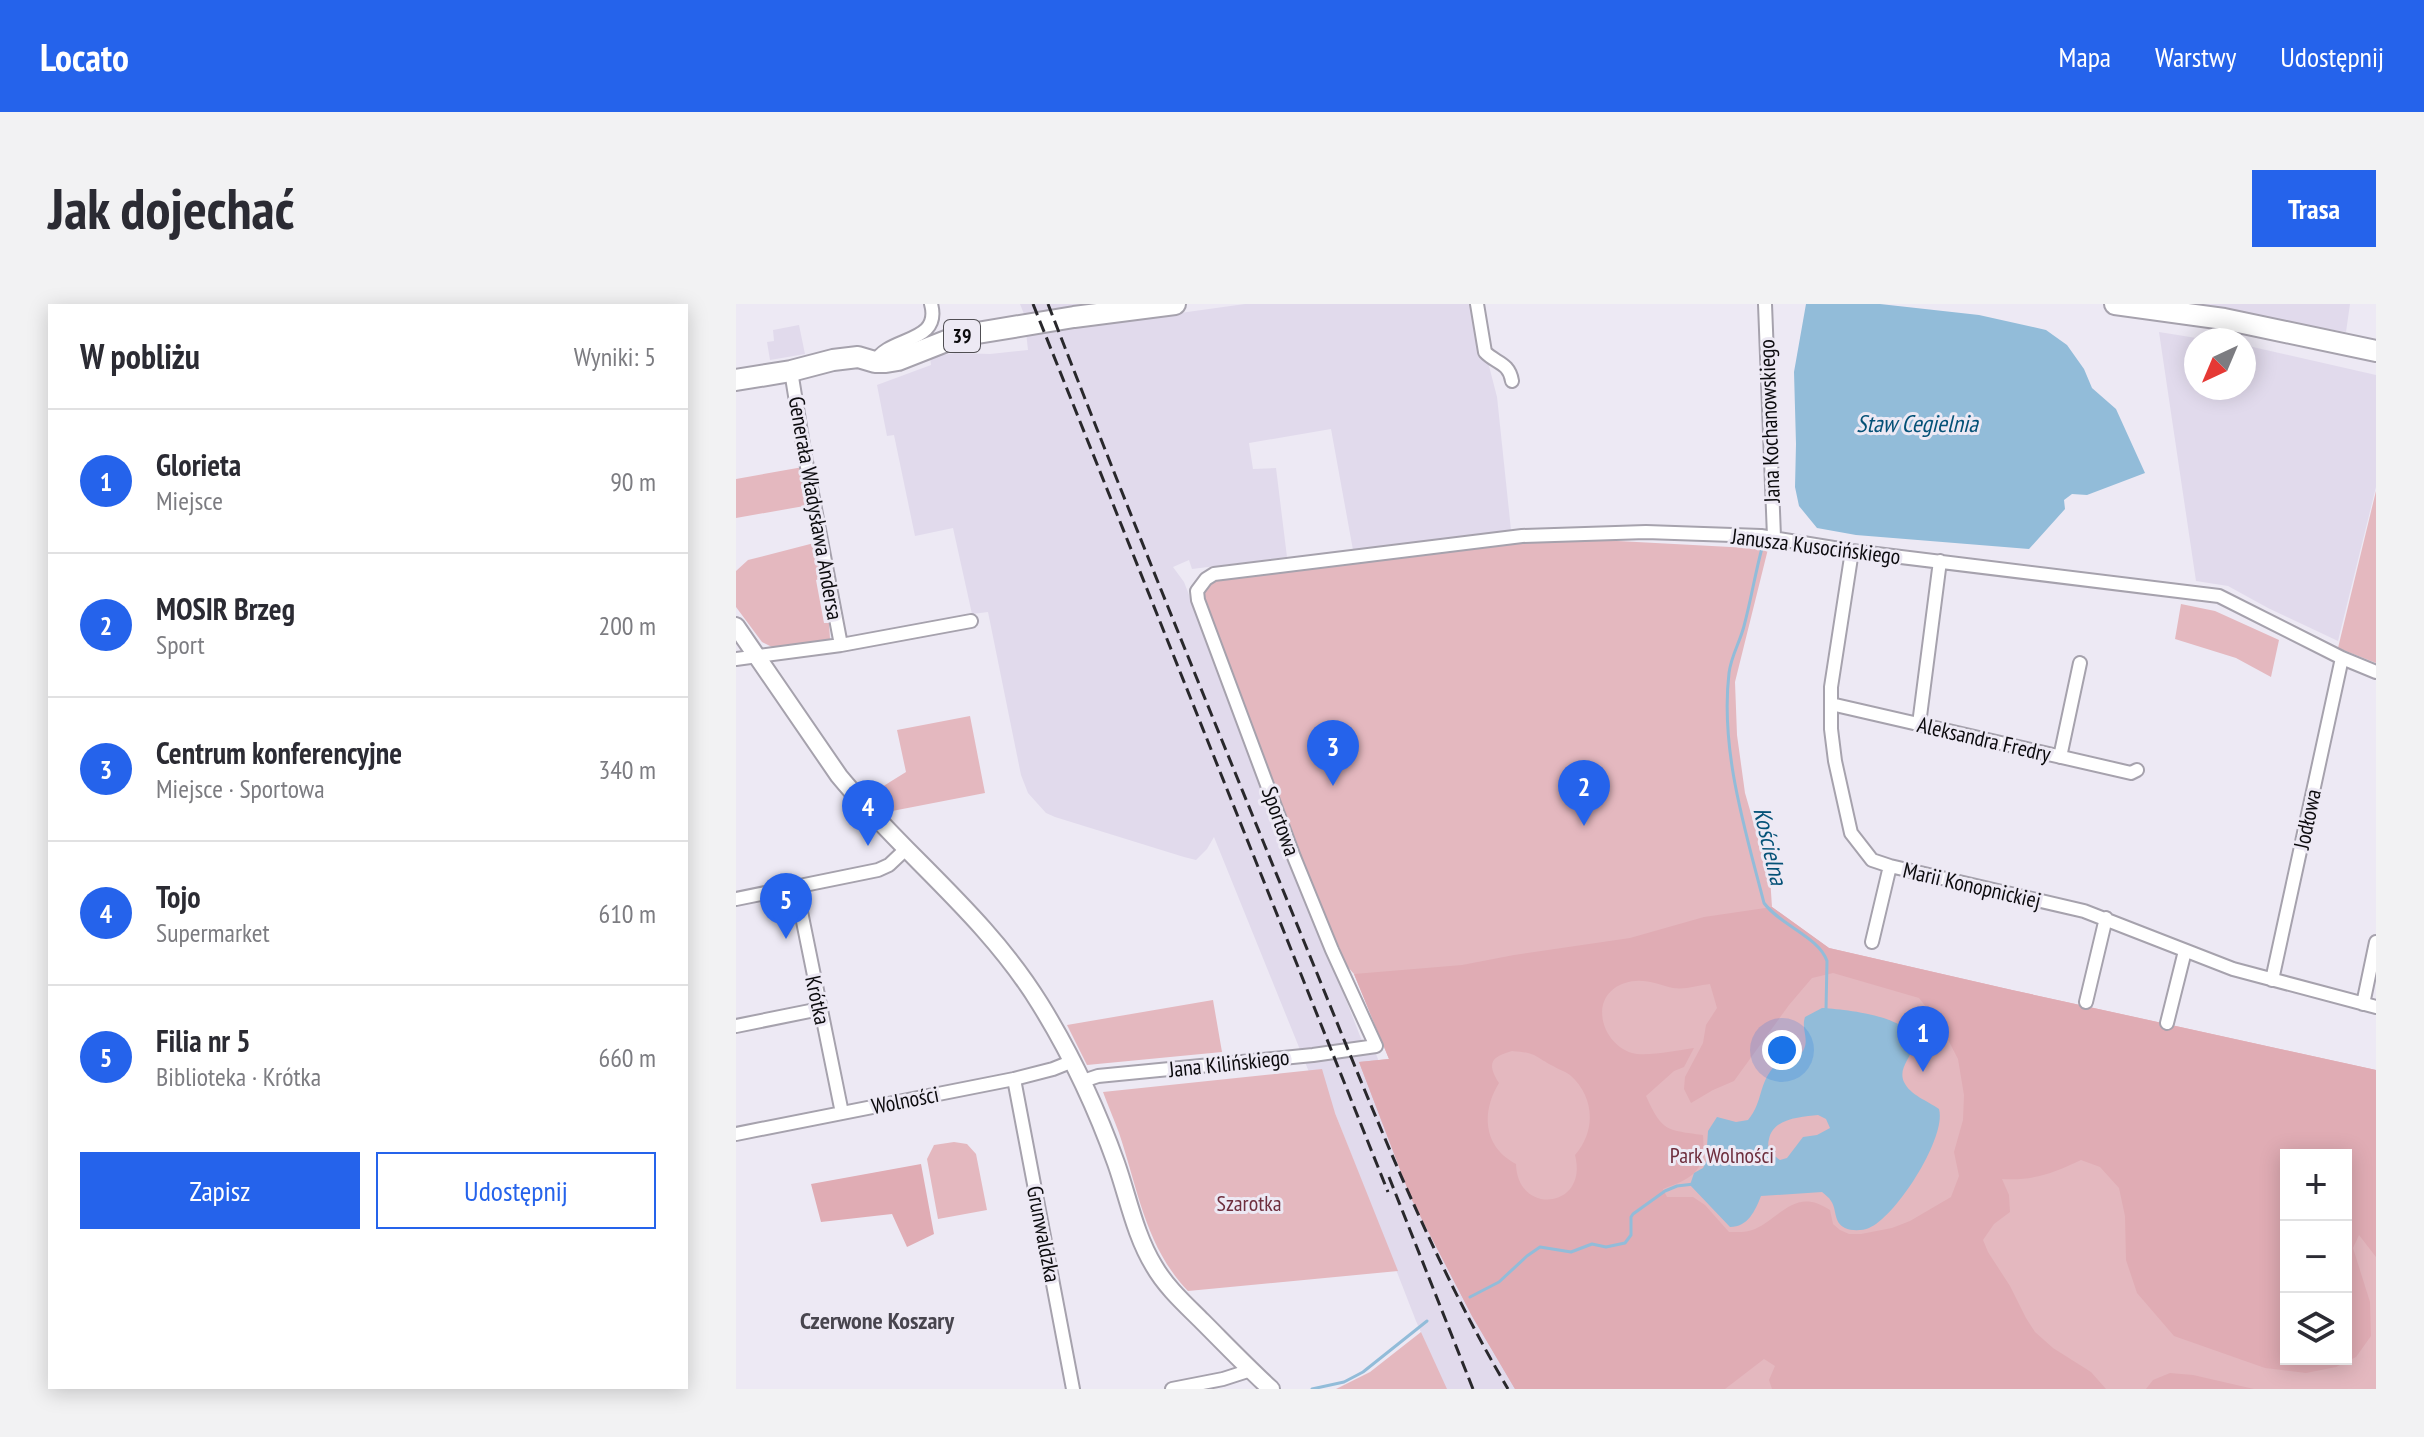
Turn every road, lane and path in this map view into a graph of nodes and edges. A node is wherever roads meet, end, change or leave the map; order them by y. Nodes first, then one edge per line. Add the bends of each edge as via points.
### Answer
1 (931, 304) edge
2 (1175, 304) edge
3 (1477, 304) edge
4 (1765, 304) edge
5 (2115, 304) edge
6 (2376, 351) edge
7 (875, 362) junction
8 (791, 371) junction
9 (736, 380) edge
10 (1512, 381) dead end
11 (1774, 537) junction
12 (1852, 551) junction
13 (1940, 561) junction
14 (1197, 591) joint
15 (971, 621) dead end
16 (736, 626) edge
17 (841, 645) junction
18 (758, 656) junction
19 (2342, 658) junction
20 (736, 659) edge
21 (2080, 663) dead end
22 (2376, 672) edge
23 (1831, 704) junction
24 (1919, 724) junction
25 (2060, 757) junction
26 (2137, 770) dead end
27 (907, 848) junction
28 (1890, 866) junction
29 (796, 887) junction
30 (736, 899) edge
31 (2106, 918) junction
32 (1872, 942) dead end
33 (2376, 942) edge
34 (2185, 951) junction
35 (2272, 980) junction
36 (2086, 1002) dead end
37 (2370, 1006) edge
38 (820, 1009) junction
39 (2167, 1023) dead end
40 (736, 1026) edge
41 (1376, 1046) joint
42 (1073, 1061) junction
43 (1014, 1079) junction
44 (1083, 1081) junction
45 (842, 1113) junction
46 (736, 1134) edge
47 (1251, 1370) junction
48 (1073, 1389) edge
49 (1172, 1389) edge
50 (1271, 1389) edge

1 - 7 street via 928,327 885,350
2 - 7 main road, 39 via 959,336 898,360
3 - 10 street via 1485,352 1503,363
4 - 11 street, Jana Kochanowskiego
5 - 6 main road via 2262,326
7 - 8 main road, 39 via 815,373
8 - 9 main road, 39
8 - 17 street, Generała Władysława Andersa
11 - 12 street, Janusza Kusocińskiego
11 - 14 street, Janusza Kusocińskiego via 1646,532 1522,536 1214,574
12 - 13 street, Janusza Kusocińskiego
12 - 23 street, Marii Konopnickiej
13 - 19 street, Janusza Kusocińskiego via 2219,596
13 - 24 street
14 - 41 street, Sportowa via 1294,857
15 - 17 street
16 - 18 street
17 - 18 street
18 - 20 street
18 - 27 street via 839,776
19 - 22 street, Janusza Kusocińskiego
19 - 35 street, Jodłowa
21 - 25 street
23 - 24 street, Aleksandra Fredry
23 - 28 street, Marii Konopnickiej via 1835,761 1851,833 1872,860
24 - 25 street, Aleksandra Fredry
25 - 26 street, Aleksandra Fredry
27 - 29 street via 878,870
27 - 42 street via 1009,958
28 - 31 street, Marii Konopnickiej
28 - 32 street
29 - 30 street
29 - 38 street, Krótka
31 - 34 street, Marii Konopnickiej
31 - 36 street
33 - 37 street
34 - 35 street, Marii Konopnickiej
34 - 39 street
35 - 37 street, Marii Konopnickiej
38 - 40 street
38 - 45 street, Krótka
41 - 44 street, Jana Kilińskiego
42 - 43 street, Wolności
42 - 44 street
43 - 45 street, Wolności
43 - 48 street, Grunwaldzka
44 - 47 street via 1154,1266
45 - 46 street, Wolności
47 - 49 street
47 - 50 street

